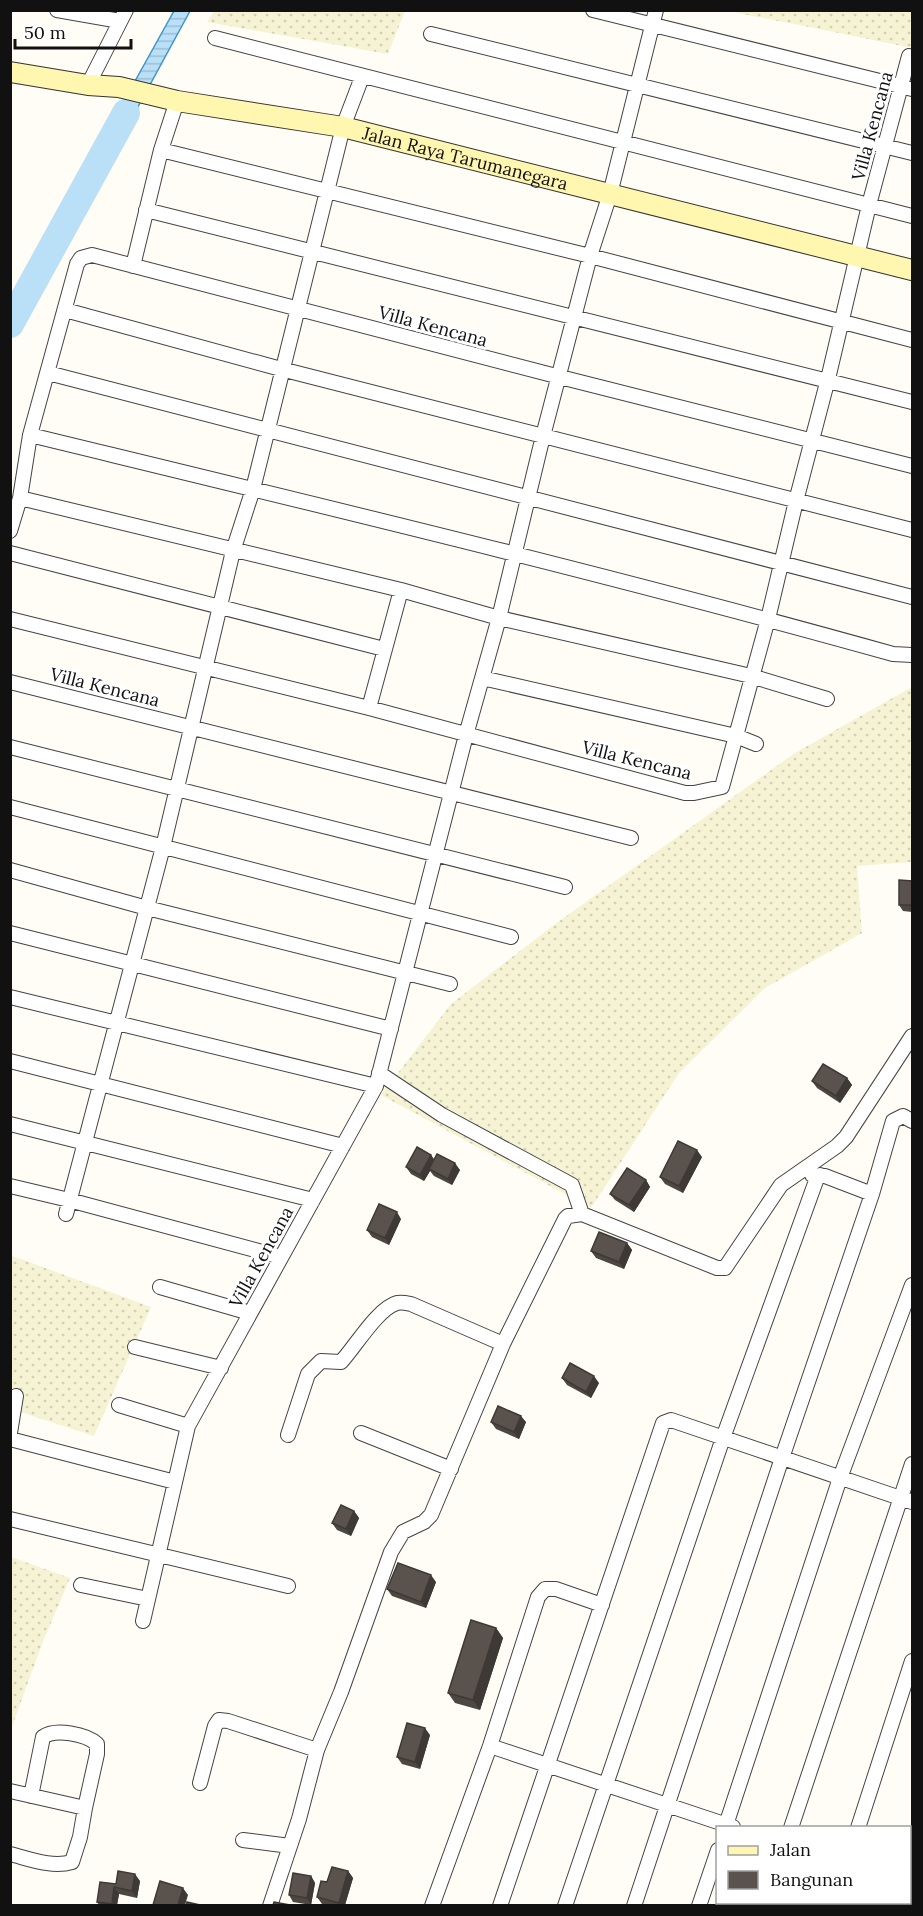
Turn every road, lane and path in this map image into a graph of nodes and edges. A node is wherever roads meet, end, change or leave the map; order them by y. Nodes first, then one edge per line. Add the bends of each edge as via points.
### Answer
1 (57, 10) edge
2 (593, 10) edge
3 (123, 16) edge
4 (654, 17) edge
5 (431, 34) dead end
6 (215, 38) dead end
7 (909, 56) dead end
8 (10, 72) edge
9 (362, 77) junction
10 (637, 84) junction
11 (88, 85) junction
12 (907, 87) edge
13 (177, 101) junction
14 (343, 127) junction
15 (622, 141) junction
16 (885, 146) junction
17 (161, 150) junction
18 (912, 153) edge
19 (327, 191) junction
20 (610, 194) junction
21 (869, 205) junction
22 (146, 210) junction
23 (912, 216) edge
24 (312, 252) junction
25 (857, 255) junction
26 (590, 256) junction
27 (133, 266) junction
28 (912, 270) edge
29 (297, 309) junction
30 (65, 310) junction
31 (574, 317) junction
32 (841, 322) junction
33 (912, 340) edge
34 (281, 369) junction
35 (48, 373) junction
36 (560, 377) junction
37 (828, 379) junction
38 (912, 402) edge
39 (267, 430) junction
40 (30, 435) junction
41 (543, 436) junction
42 (811, 441) junction
43 (912, 466) edge
44 (253, 489) junction
45 (20, 498) junction
46 (527, 498) junction
47 (796, 501) junction
48 (912, 530) edge
49 (10, 531) edge
50 (233, 551) junction
51 (10, 553) edge
52 (514, 554) junction
53 (781, 562) junction
54 (401, 590) junction
55 (912, 597) edge
56 (220, 606) junction
57 (499, 618) junction
58 (10, 619) edge
59 (768, 619) junction
60 (384, 649) junction
61 (912, 655) edge
62 (205, 668) junction
63 (751, 676) junction
64 (482, 678) junction
65 (10, 682) edge
66 (827, 699) dead end
67 (369, 708) junction
68 (190, 727) junction
69 (466, 735) junction
70 (736, 736) junction
71 (756, 744) dead end
72 (10, 747) edge
73 (176, 788) junction
74 (453, 794) junction
75 (10, 807) edge
76 (631, 838) dead end
77 (163, 847) junction
78 (436, 854) junction
79 (10, 870) edge
80 (565, 887) dead end
81 (147, 908) junction
82 (420, 914) junction
83 (10, 933) edge
84 (511, 937) dead end
85 (132, 963) junction
86 (405, 972) junction
87 (450, 984) dead end
88 (10, 997) edge
89 (116, 1024) junction
90 (391, 1029) junction
91 (912, 1036) edge
92 (10, 1061) edge
93 (378, 1079) junction
94 (100, 1085) junction
95 (912, 1122) edge
96 (10, 1124) edge
97 (85, 1141) junction
98 (343, 1146) junction
99 (820, 1175) junction
100 (794, 1176) junction
101 (10, 1186) edge
102 (872, 1194) junction
103 (69, 1200) junction
104 (313, 1200) junction
105 (66, 1214) dead end
106 (582, 1214) junction
107 (281, 1257) junction
108 (912, 1285) edge
109 (160, 1287) dead end
110 (250, 1313) junction
111 (503, 1344) junction
112 (135, 1347) dead end
113 (221, 1368) junction
114 (16, 1396) dead end
115 (119, 1405) dead end
116 (188, 1426) junction
117 (10, 1433) edge
118 (361, 1433) dead end
119 (288, 1435) dead end
120 (723, 1438) junction
121 (10, 1439) edge
122 (782, 1458) junction
123 (912, 1464) edge
124 (452, 1469) junction
125 (840, 1478) junction
126 (175, 1482) junction
127 (906, 1500) edge
128 (10, 1519) edge
129 (159, 1555) junction
130 (81, 1585) dead end
131 (288, 1586) dead end
132 (148, 1599) junction
133 (602, 1605) junction
134 (143, 1620) dead end
135 (912, 1661) edge
136 (490, 1746) junction
137 (317, 1750) junction
138 (548, 1766) junction
139 (200, 1783) dead end
140 (606, 1785) junction
141 (10, 1791) edge
142 (31, 1796) junction
143 (668, 1805) junction
144 (85, 1808) junction
145 (726, 1826) edge
146 (729, 1826) edge
147 (791, 1826) edge
148 (858, 1826) edge
149 (243, 1839) dead end
150 (290, 1846) junction
151 (716, 1853) edge
152 (10, 1854) edge
153 (270, 1905) edge
154 (432, 1905) edge
155 (500, 1905) edge
156 (565, 1905) edge
157 (634, 1905) edge
158 (699, 1905) edge

1 - 3 street
2 - 4 street
3 - 11 street
4 - 10 street, Villa Kencana
4 - 12 street
5 - 10 street
6 - 9 street, Villa Kencana
7 - 12 street, Villa Kencana
8 - 11 street, Jalan Raya Tarumanegara
9 - 14 street
9 - 15 street, Villa Kencana
10 - 15 street, Villa Kencana
10 - 16 street
11 - 13 street, Jalan Raya Tarumanegara via 119,87
12 - 16 street, Villa Kencana
13 - 14 street, Jalan Raya Tarumanegara
13 - 17 street
14 - 19 street
14 - 20 street, Jalan Raya Tarumanegara
15 - 20 street, Villa Kencana
15 - 21 street, Villa Kencana
16 - 18 street
16 - 21 street, Villa Kencana
17 - 19 street
17 - 22 street
19 - 24 street
19 - 26 street
20 - 25 street, Jalan Raya Tarumanegara
20 - 26 street, Villa Kencana
21 - 23 street, Villa Kencana
21 - 25 street, Villa Kencana
22 - 24 street
22 - 27 street
24 - 29 street
24 - 31 street
25 - 28 street, Jalan Raya Tarumanegara
25 - 32 street, Villa Kencana
26 - 31 street, Villa Kencana
26 - 32 street
27 - 29 street, Villa Kencana
27 - 30 street, Villa Kencana via 92,255 81,258
29 - 34 street
29 - 36 street, Villa Kencana
30 - 34 street
30 - 35 street, Villa Kencana
31 - 36 street, Villa Kencana
31 - 37 street
32 - 33 street
32 - 37 street, Villa Kencana
34 - 39 street
34 - 41 street
35 - 39 street
35 - 40 street, Villa Kencana
36 - 41 street, Villa Kencana
36 - 42 street, Villa Kencana
37 - 38 street
37 - 42 street, Villa Kencana
39 - 44 street
39 - 46 street
40 - 44 street
40 - 45 street, Villa Kencana
41 - 46 street, Villa Kencana
41 - 47 street
42 - 43 street, Villa Kencana
42 - 47 street, Villa Kencana
44 - 50 street
44 - 52 street
45 - 49 street, Villa Kencana
45 - 50 street
46 - 52 street, Villa Kencana
46 - 53 street
47 - 48 street
47 - 53 street, Villa Kencana
50 - 54 street
50 - 56 street
51 - 56 street
52 - 57 street, Villa Kencana
52 - 59 street
53 - 55 street
53 - 59 street, Villa Kencana
54 - 57 street
54 - 60 street
56 - 60 street
56 - 62 street
57 - 63 street
57 - 64 street, Villa Kencana
58 - 62 street, Villa Kencana
59 - 61 street via 893,654
59 - 63 street, Villa Kencana
60 - 67 street
62 - 67 street, Villa Kencana
62 - 68 street
63 - 66 street
63 - 70 street, Villa Kencana
64 - 69 street, Villa Kencana
64 - 70 street
65 - 68 street, Villa Kencana
67 - 69 street, Villa Kencana
68 - 73 street
68 - 74 street, Villa Kencana
69 - 70 street, Villa Kencana via 685,793 722,787
69 - 74 street, Villa Kencana
70 - 71 street
72 - 73 street
73 - 77 street
73 - 78 street
74 - 76 street, Villa Kencana
74 - 78 street, Villa Kencana
75 - 77 street
77 - 81 street
77 - 82 street
78 - 80 street
78 - 82 street, Villa Kencana
79 - 81 street
81 - 85 street
81 - 86 street
82 - 84 street
82 - 86 street, Villa Kencana
83 - 85 street
85 - 89 street
85 - 90 street
86 - 87 street
86 - 90 street, Villa Kencana
88 - 89 street
89 - 93 street
89 - 94 street
90 - 93 street, Villa Kencana
91 - 100 street via 846,1137
92 - 94 street
93 - 98 street, Villa Kencana
93 - 106 street via 573,1185
94 - 97 street
94 - 98 street
95 - 102 street via 903,1116 893,1121
96 - 97 street
97 - 103 street
97 - 104 street
98 - 104 street, Villa Kencana
99 - 100 street
99 - 102 street
99 - 120 street
100 - 106 street via 770,1199 725,1268
101 - 103 street
102 - 122 street
103 - 105 street
103 - 107 street
104 - 107 street, Villa Kencana
106 - 111 street via 565,1219
107 - 110 street, Villa Kencana
108 - 125 street
109 - 110 street
110 - 113 street, Villa Kencana
111 - 119 street via 411,1304 394,1304 367,1329 341,1362 321,1361 308,1374
111 - 124 street
112 - 113 street
113 - 116 street, Villa Kencana
114 - 117 street
115 - 116 street
116 - 126 street, Villa Kencana
118 - 124 street
120 - 122 street
120 - 133 street via 671,1420 663,1423
120 - 140 street
121 - 126 street
122 - 125 street
122 - 143 street
123 - 127 street
124 - 137 street via 429,1519 403,1532 391,1552
125 - 127 street
125 - 146 street
126 - 129 street, Villa Kencana
127 - 147 street
128 - 129 street
129 - 131 street
129 - 132 street, Villa Kencana
130 - 132 street
132 - 134 street, Villa Kencana
133 - 136 street via 556,1589 544,1589 538,1597
133 - 138 street
135 - 148 street
136 - 138 street
136 - 154 street
137 - 139 street via 219,1720
137 - 150 street
138 - 140 street
138 - 155 street
140 - 143 street
140 - 156 street
141 - 142 street
142 - 144 street
142 - 144 street via 44,1737 55,1731 91,1739 97,1744
143 - 145 street
143 - 157 street
144 - 152 street via 72,1862 51,1864
149 - 150 street
150 - 153 street
151 - 158 street

